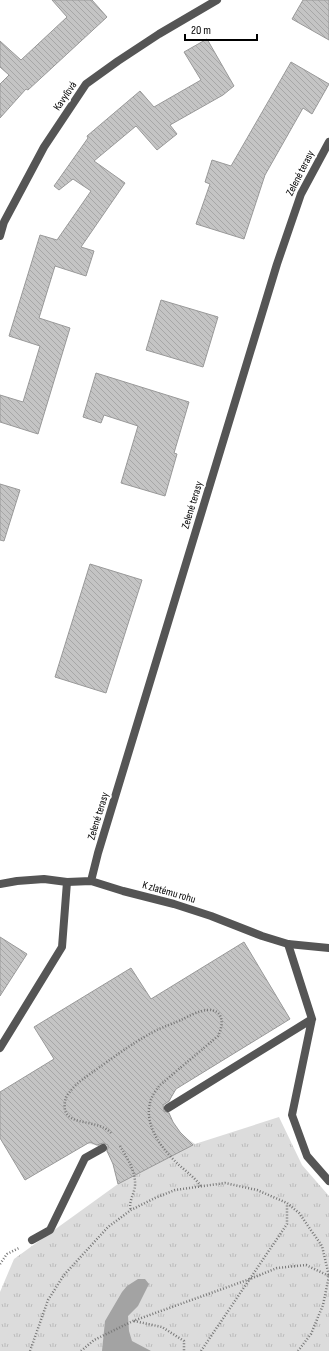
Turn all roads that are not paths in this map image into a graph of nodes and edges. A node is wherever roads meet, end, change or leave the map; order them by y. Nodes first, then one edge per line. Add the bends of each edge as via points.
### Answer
1 (216, 0) edge
2 (329, 142) edge
3 (0, 236) edge
4 (91, 881) junction
5 (67, 882) junction
6 (0, 884) edge
7 (288, 944) junction
8 (329, 948) edge
9 (312, 1019) junction
10 (0, 1048) edge
11 (168, 1108) dead end
12 (103, 1148) dead end
13 (329, 1181) edge
14 (32, 1240) road end

1 - 3 street, Kavyľová via 159,34 86,84 44,147 4,222
2 - 4 street, Zelené terasy via 301,194 277,264
4 - 5 street, K zlatému rohu
4 - 7 street, K zlatému rohu via 174,904
5 - 6 street, K zlatému rohu via 44,879
5 - 10 street via 62,947
7 - 8 street, K zlatému rohu
7 - 9 street
9 - 11 street
9 - 13 street via 292,1115 308,1156
12 - 14 street via 85,1158 50,1230

